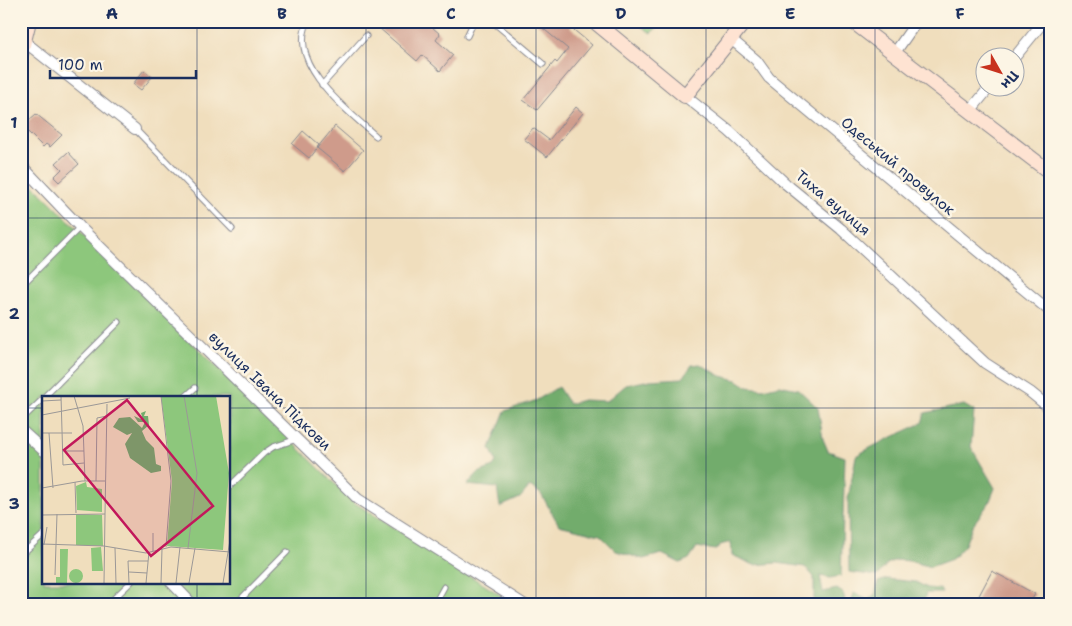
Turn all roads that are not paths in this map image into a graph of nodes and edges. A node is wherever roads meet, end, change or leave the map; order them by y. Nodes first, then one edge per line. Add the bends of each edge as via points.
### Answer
1 (29, 21) edge
2 (308, 21) edge
3 (474, 21) edge
4 (492, 21) edge
5 (594, 21) edge
6 (745, 21) edge
7 (852, 21) edge
8 (917, 21) edge
9 (1044, 21) edge
10 (366, 36) dead end
11 (467, 36) dead end
12 (730, 39) junction
13 (23, 47) edge
14 (1022, 48) edge
15 (894, 54) junction
16 (543, 64) dead end
17 (322, 85) junction
18 (685, 96) junction
19 (981, 98) edge
20 (970, 111) junction
21 (135, 129) joint
22 (376, 136) dead end
23 (21, 165) edge
24 (1051, 173) edge
25 (80, 227) junction
26 (232, 229) dead end
27 (21, 286) edge
28 (1051, 312) edge
29 (119, 322) dead end
30 (195, 388) dead end
31 (45, 396) edge
32 (186, 396) edge
33 (42, 399) edge
34 (1051, 409) edge
35 (21, 420) edge
36 (21, 430) edge
37 (298, 439) junction
38 (42, 449) edge
39 (230, 486) edge
40 (42, 536) edge
41 (286, 552) dead end
42 (21, 555) edge
43 (129, 584) edge
44 (173, 584) edge
45 (444, 587) dead end
46 (107, 605) edge
47 (193, 605) edge
48 (235, 605) edge
49 (434, 605) edge
50 (525, 605) edge

1 - 13 street
2 - 17 lane via 302,45
3 - 11 lane
4 - 16 lane
5 - 18 street, Тиха вулиця
6 - 12 street
7 - 15 street
8 - 15 street
9 - 14 street
10 - 17 lane
12 - 18 street
12 - 28 street, Одеський провулок via 756,60 769,78
13 - 21 street
15 - 20 street
17 - 22 lane
18 - 34 street, Тиха вулиця via 841,229 985,363
19 - 20 street
20 - 24 street
21 - 26 lane
23 - 25 street, вулиця Івана Підкови
25 - 27 lane
25 - 37 street, вулиця Івана Підкови
29 - 31 lane
30 - 32 lane
33 - 35 lane
36 - 38 street
37 - 39 lane via 272,447
37 - 50 street, вулиця Івана Підкови via 358,499
40 - 42 lane
41 - 48 lane
43 - 46 lane
44 - 47 street
45 - 49 lane

